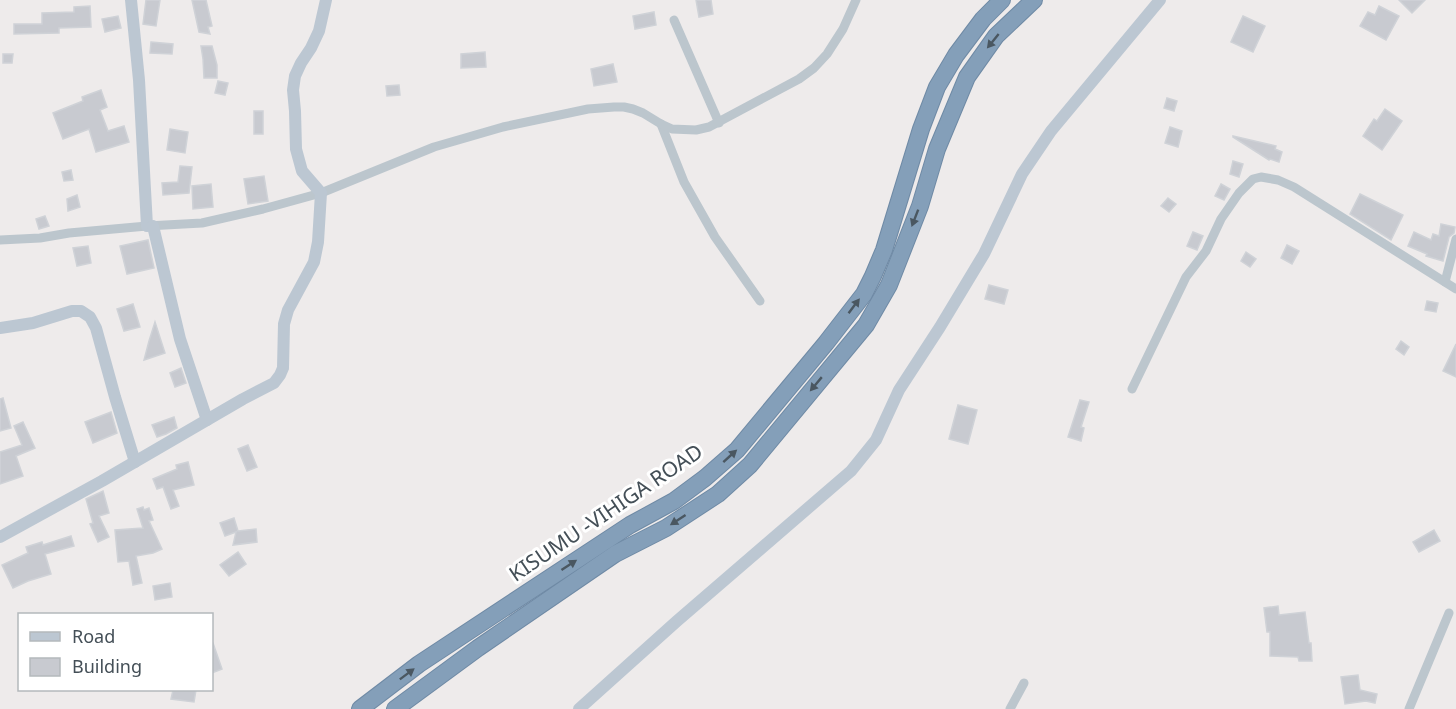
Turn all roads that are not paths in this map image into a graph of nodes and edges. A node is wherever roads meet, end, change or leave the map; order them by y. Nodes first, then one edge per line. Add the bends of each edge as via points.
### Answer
1 (131, 0) edge
2 (326, 0) edge
3 (856, 0) edge
4 (1002, 0) edge
5 (1034, 0) edge
6 (1160, 0) edge
7 (674, 20) dead end
8 (719, 123) junction
9 (661, 124) junction
10 (321, 193) junction
11 (150, 226) junction
12 (1456, 239) edge
13 (0, 240) edge
14 (1445, 282) junction
15 (1456, 289) edge
16 (760, 301) dead end
17 (0, 328) edge
18 (1132, 389) dead end
19 (207, 420) junction
20 (135, 462) junction
21 (0, 537) edge
22 (1449, 613) dead end
23 (1024, 683) dead end
24 (360, 709) edge
25 (395, 709) edge
26 (579, 709) edge
27 (1010, 709) edge
28 (1409, 709) edge

1 - 11 street
2 - 10 street via 318,31 293,84 298,160 302,171
3 - 8 street via 843,29 814,68
24 -> 4 highway, KISUMU -VIHIGA ROAD via 419,664 630,525 674,501 737,450 864,294 884,250 937,87 956,55
5 -> 25 highway, KISUMU -VIHIGA ROAD via 996,36 967,77 889,285 866,325 750,465 710,499 666,528 615,554
6 - 26 street via 1051,131 1022,174 984,254 899,390 876,440 851,471
7 - 8 street
8 - 9 street via 696,130 672,129
9 - 10 street via 624,107 557,115 434,147
9 - 16 street via 684,182 709,228
10 - 11 street via 202,223
10 - 19 street via 314,262 288,310 280,375 274,383
11 - 13 street
11 - 19 street via 180,339
12 - 14 street
14 - 15 street
14 - 18 street via 1294,187 1261,177 1239,193 1221,219 1206,251 1186,277
17 - 20 street via 72,311 90,317
19 - 20 street
20 - 21 street
22 - 28 street
23 - 27 street

